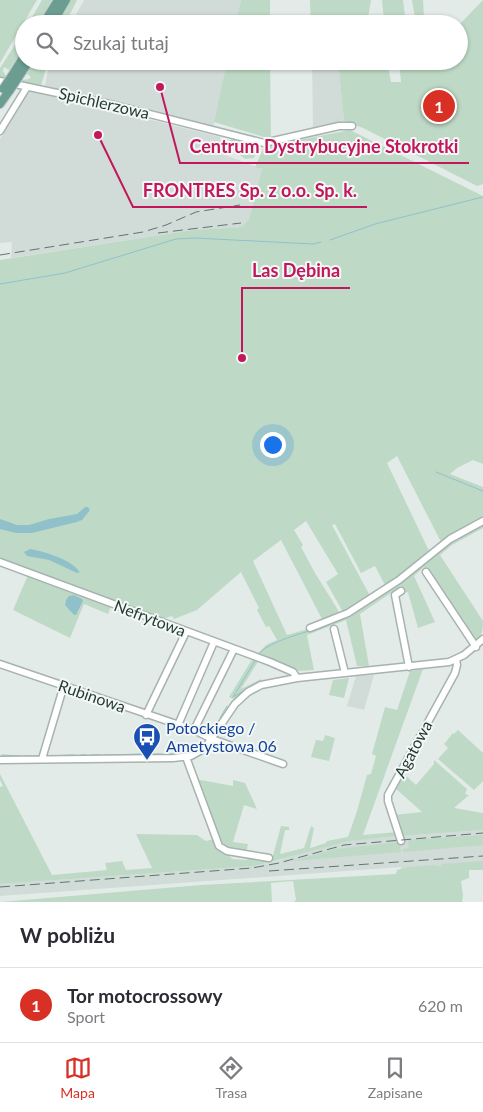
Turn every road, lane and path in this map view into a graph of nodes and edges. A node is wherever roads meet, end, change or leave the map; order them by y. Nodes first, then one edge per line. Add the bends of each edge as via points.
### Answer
1 (58, 0) edge
2 (66, 0) edge
3 (49, 15) edge
4 (57, 15) edge
5 (18, 70) edge
6 (21, 70) edge
7 (15, 77) junction
8 (27, 87) junction
9 (3, 88) edge
10 (0, 104) edge
11 (352, 126) dead end
12 (0, 131) edge
13 (483, 521) edge
14 (0, 562) edge
15 (426, 572) dead end
16 (401, 591) dead end
17 (310, 628) dead end
18 (334, 629) dead end
19 (186, 632) junction
20 (483, 639) edge
21 (214, 642) junction
22 (476, 647) junction
23 (234, 649) junction
24 (456, 659) junction
25 (0, 664) edge
26 (409, 666) junction
27 (345, 673) junction
28 (297, 678) junction
29 (64, 685) junction
30 (146, 715) junction
31 (178, 725) junction
32 (194, 730) junction
33 (212, 739) junction
34 (186, 757) junction
35 (0, 760) edge
36 (42, 760) junction
37 (283, 764) dead end
38 (401, 841) dead end
39 (268, 858) dead end

1 - 3 main road
2 - 4 main road
5 - 7 main road
6 - 7 main road
7 - 9 main road, bridge
8 - 9 street, Spichlerzowa
8 - 11 street, Spichlerzowa via 114,105 264,144 339,126
8 - 12 street
9 - 10 main road
13 - 17 street via 450,539 399,580 348,613
14 - 19 street, Nefrytowa
15 - 22 street
16 - 26 street via 395,596
18 - 27 street
19 - 21 street, Nefrytowa
19 - 30 street
20 - 22 street
21 - 23 street, Nefrytowa
21 - 31 street
22 - 24 street
23 - 28 street, Nefrytowa via 293,672
23 - 32 street
24 - 26 street
24 - 38 street, Agatowa via 454,672 388,795
25 - 29 street, Rubinowa
26 - 27 street
27 - 28 street
28 - 33 street via 268,682 248,692 231,709
29 - 30 street, Rubinowa
29 - 36 street
30 - 31 street, Rubinowa
31 - 32 street, Rubinowa
32 - 33 street, Rubinowa
33 - 34 street via 201,751
33 - 37 street, Rubinowa
34 - 36 street
34 - 39 street via 219,846 226,851
35 - 36 street

